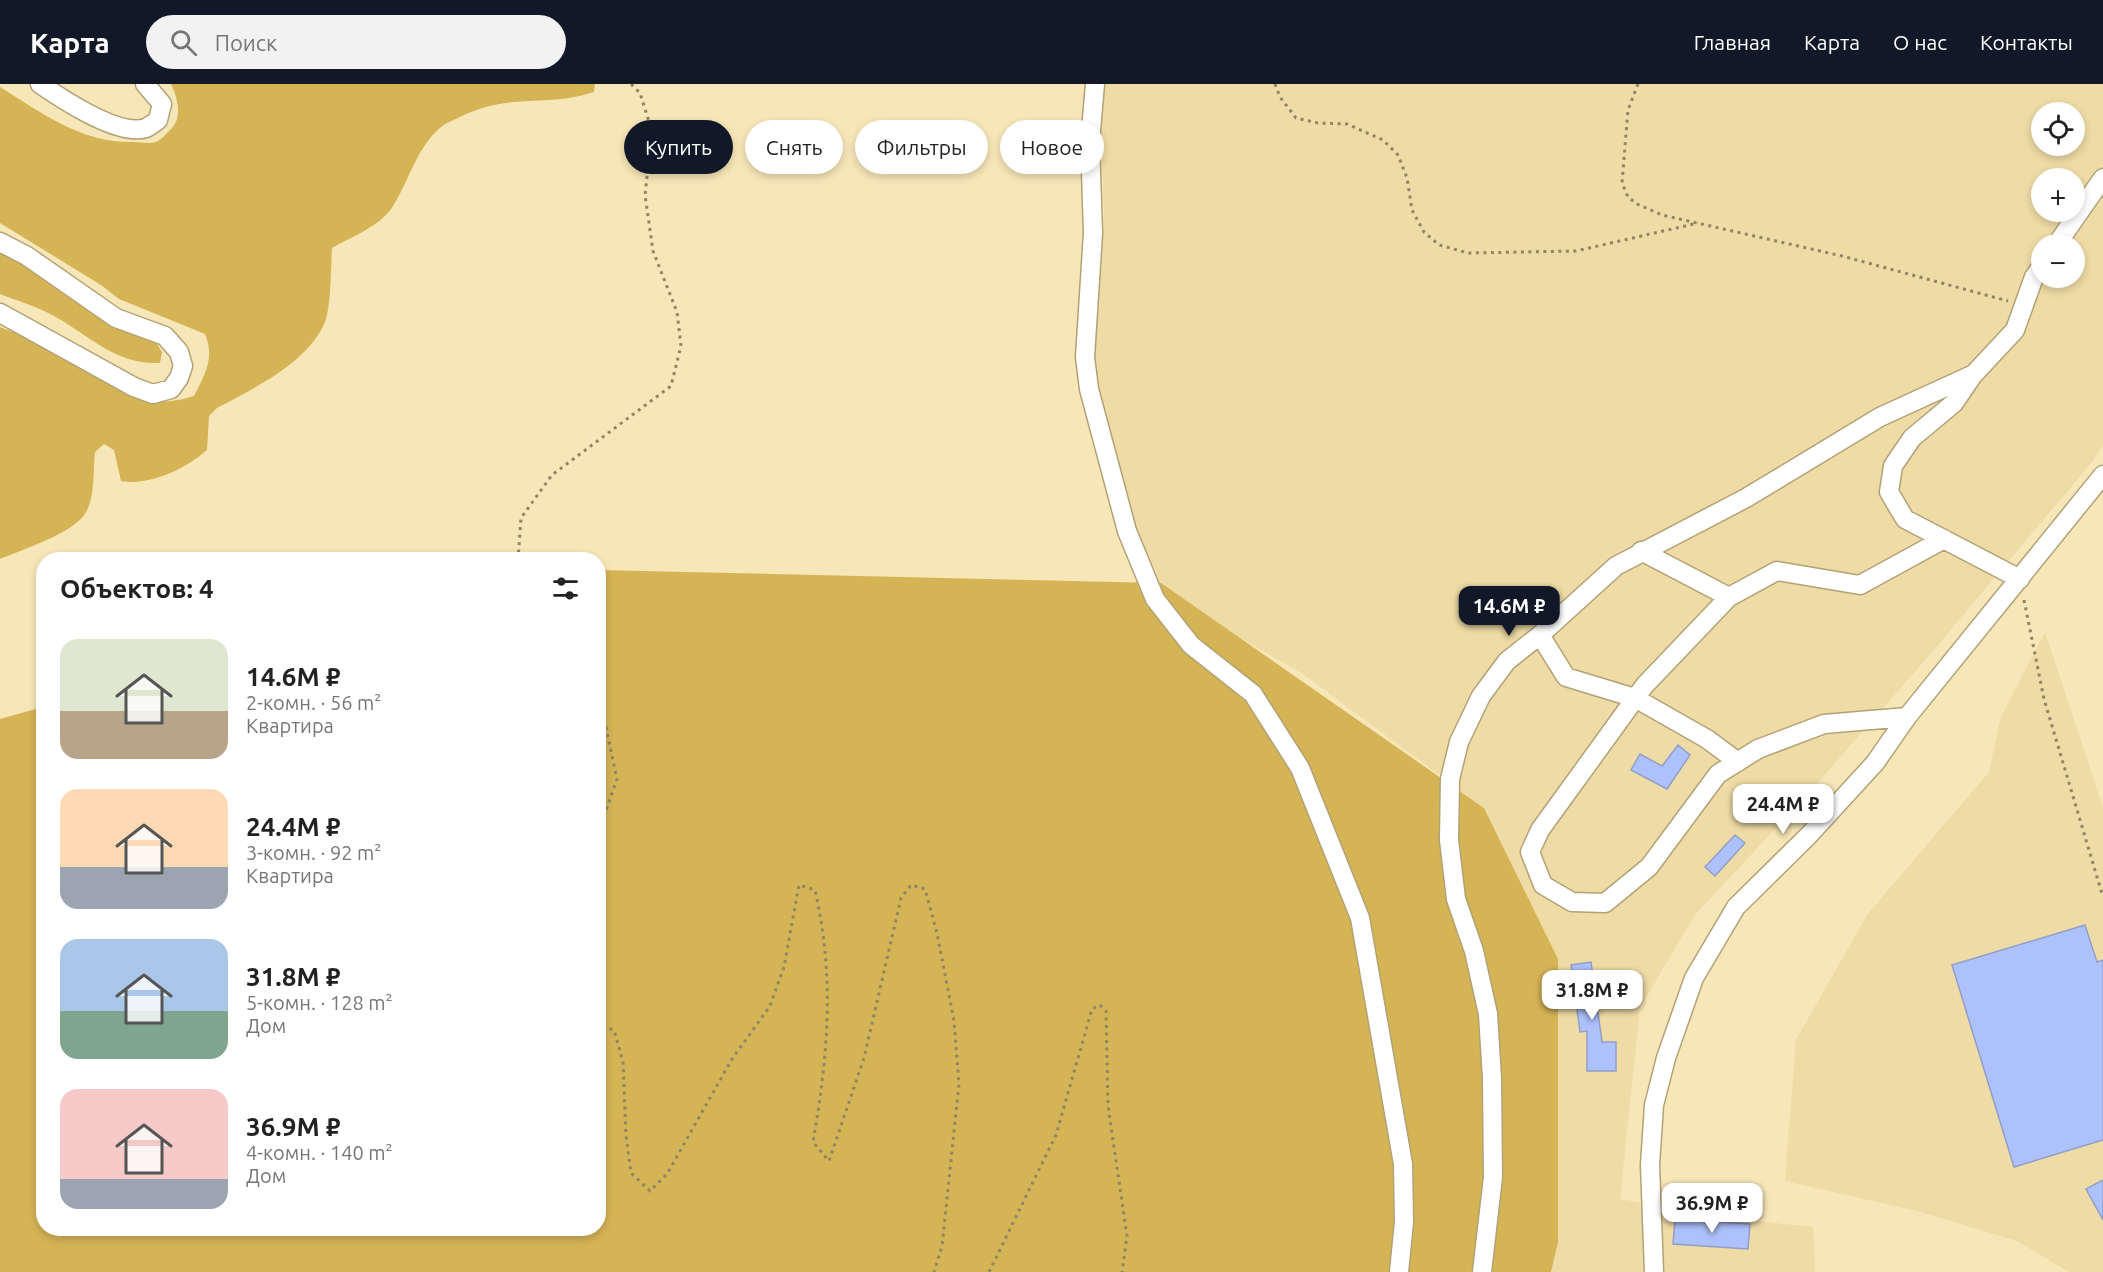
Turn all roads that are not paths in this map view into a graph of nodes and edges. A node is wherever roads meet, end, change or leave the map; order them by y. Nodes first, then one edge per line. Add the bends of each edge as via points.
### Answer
1 (40, 84) edge
2 (145, 84) edge
3 (1095, 84) edge
4 (2103, 178) edge
5 (2064, 234) edge
6 (0, 242) edge
7 (2031, 285) edge
8 (0, 314) edge
9 (1974, 374) junction
10 (2103, 475) edge
11 (1944, 539) junction
12 (1641, 551) junction
13 (2020, 579) junction
14 (1729, 597) junction
15 (1540, 635) junction
16 (1635, 698) junction
17 (1907, 717) junction
18 (1738, 762) junction
19 (1399, 1272) edge
20 (1482, 1272) edge
21 (1654, 1272) edge

1 - 2 street via 82,112 144,129 158,120 162,104
3 - 19 street via 1090,142 1093,233 1085,357 1089,389 1127,531 1155,600 1191,645 1253,694 1300,768 1360,918 1402,1164 1404,1222
4 - 5 street
6 - 8 street via 27,256 116,318 165,336 180,352 183,366 171,389 153,394
7 - 9 street via 2015,330
9 - 11 street via 1954,403 1912,438 1893,466 1889,492 1905,519
9 - 12 street via 1880,417 1746,498
10 - 13 street
11 - 13 street
11 - 14 street via 1860,585 1777,571
12 - 14 street
12 - 15 street via 1616,566
13 - 17 street
14 - 16 street
15 - 16 street via 1566,677
15 - 20 street via 1507,661 1481,696 1459,742 1450,779 1449,840 1456,899 1474,951 1488,1014 1493,1177
16 - 18 street via 1707,739
16 - 18 street via 1540,830 1530,852 1543,885 1572,902 1605,903 1649,867 1718,774
17 - 18 street via 1824,724 1758,749
17 - 21 street via 1875,763 1736,907 1694,978 1654,1105 1650,1165

